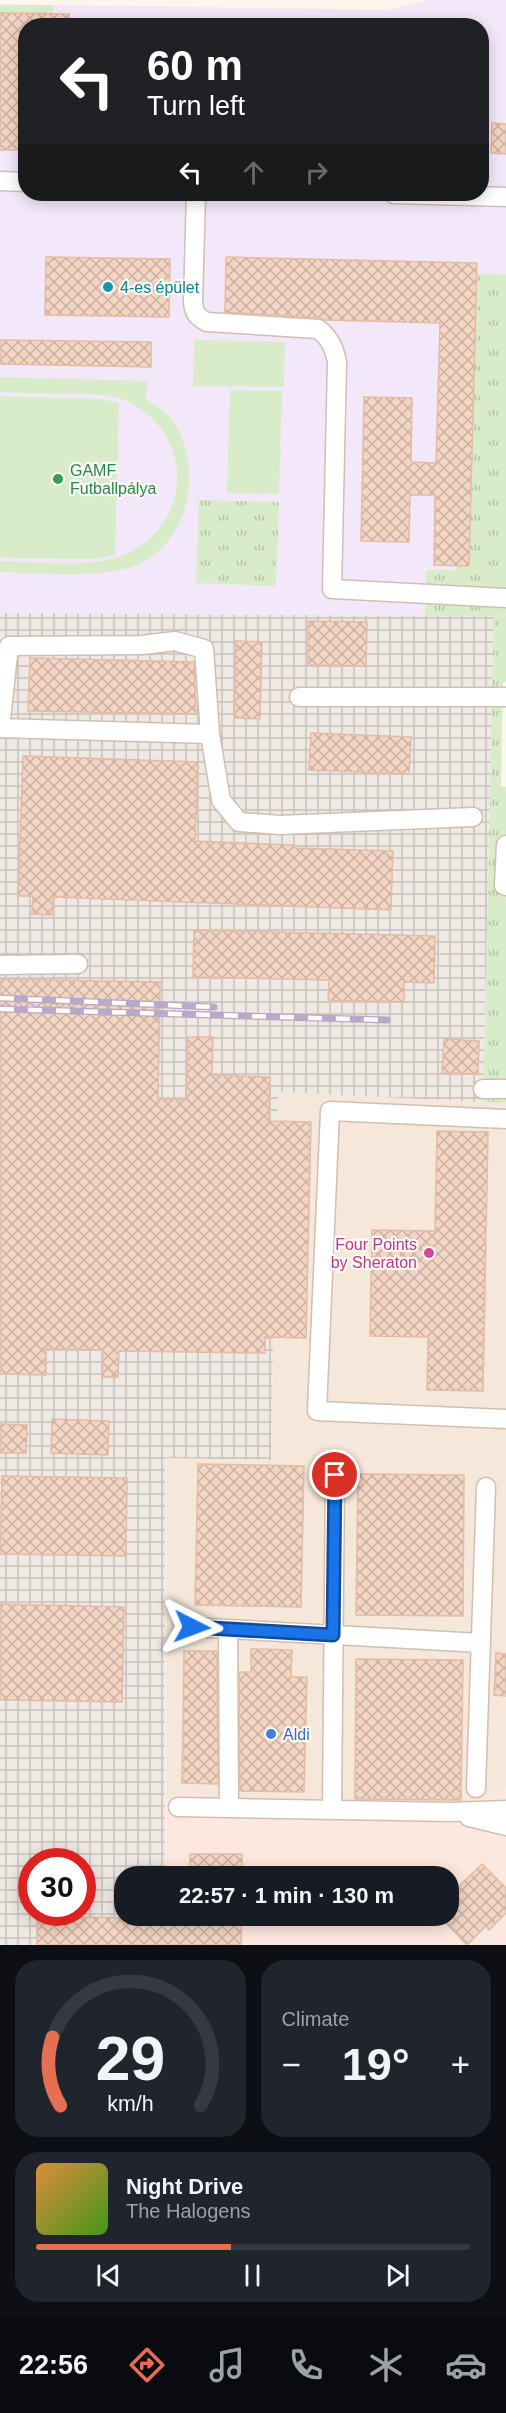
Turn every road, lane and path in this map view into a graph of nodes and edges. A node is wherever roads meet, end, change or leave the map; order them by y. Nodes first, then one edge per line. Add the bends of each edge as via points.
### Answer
1 (0, 181) edge
2 (18, 182) edge
3 (489, 197) edge
4 (506, 197) edge
5 (196, 201) edge
6 (506, 598) edge
7 (299, 697) dead end
8 (506, 697) edge
9 (0, 728) edge
10 (210, 734) junction
11 (473, 816) dead end
12 (506, 845) edge
13 (506, 886) edge
14 (78, 964) dead end
15 (0, 965) edge
16 (483, 1089) dead end
17 (506, 1089) edge
18 (506, 1119) edge
19 (506, 1419) edge
20 (335, 1475) dead end
21 (486, 1486) dead end
22 (192, 1627) dead end
23 (228, 1629) junction
24 (333, 1635) junction
25 (481, 1643) junction
26 (476, 1788) dead end
27 (178, 1807) dead end
28 (229, 1807) junction
29 (332, 1809) junction
30 (506, 1810) edge
31 (450, 1812) junction
32 (506, 1826) edge

1 - 2 street
3 - 4 street
5 - 6 street via 193,302 198,318 207,322 318,329 334,350 337,362 332,589
7 - 8 street
9 - 10 street
9 - 10 street via 9,646 142,645 175,641 204,649
10 - 11 street via 221,800 239,822 280,825
12 - 13 street
14 - 15 street
16 - 17 street
18 - 19 street via 330,1111 317,1411
20 - 24 street
21 - 25 street
22 - 23 street
23 - 24 street
23 - 28 street
24 - 25 street
24 - 29 street
25 - 26 street
27 - 28 street
28 - 29 street
29 - 31 street
30 - 31 street
31 - 32 street

